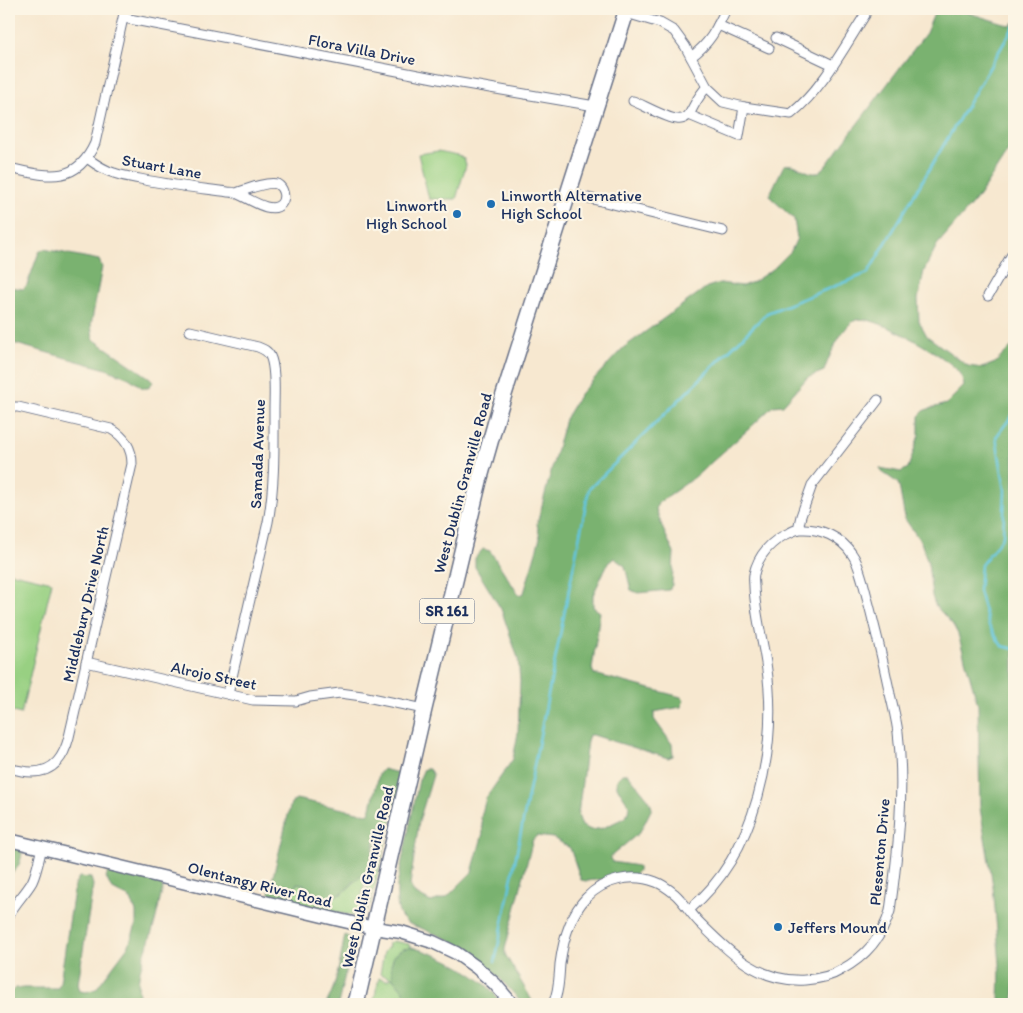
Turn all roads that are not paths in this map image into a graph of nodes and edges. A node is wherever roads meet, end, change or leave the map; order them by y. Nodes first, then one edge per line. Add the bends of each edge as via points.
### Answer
1 (726, 9) edge
2 (626, 11) edge
3 (124, 13) edge
4 (865, 15) dead end
5 (718, 25) junction
6 (776, 38) dead end
7 (769, 48) dead end
8 (691, 57) junction
9 (834, 65) junction
10 (707, 88) junction
11 (633, 101) dead end
12 (595, 106) junction
13 (744, 107) junction
14 (689, 115) junction
15 (87, 158) junction
16 (9, 168) edge
17 (236, 193) junction
18 (568, 193) junction
19 (723, 232) dead end
20 (1014, 251) edge
21 (988, 296) dead end
22 (190, 330) dead end
23 (878, 400) dead end
24 (9, 406) edge
25 (798, 529) junction
26 (86, 662) junction
27 (228, 694) junction
28 (424, 709) junction
29 (9, 768) edge
30 (9, 840) edge
31 (42, 847) junction
32 (689, 910) junction
33 (9, 916) edge
34 (374, 928) junction
35 (356, 1003) edge
36 (512, 1004) edge
37 (553, 1004) edge

1 - 5 street
2 - 8 street via 674,30
2 - 12 main road, West Dublin Granville Road / SR 161
3 - 12 street, Flora Villa Drive via 449,81
3 - 15 street via 95,143
4 - 9 street
5 - 7 street
5 - 8 street via 707,43
6 - 9 street
8 - 10 street
9 - 13 street via 791,114
10 - 13 street via 723,102
10 - 14 street
11 - 14 street via 675,120
12 - 18 main road, West Dublin Granville Road / SR 161
13 - 14 street via 739,136
15 - 16 street via 68,172 54,175
15 - 17 street, Stuart Lane via 114,173
17 - 17 street, Stuart Lane via 272,208 284,199 281,188 270,183
18 - 19 street
18 - 28 main road, West Dublin Granville Road / SR 161 via 490,441
20 - 21 street
22 - 27 street, Samada Avenue via 258,346 270,355 274,376 272,499
23 - 25 street via 812,485
24 - 26 street, Middlebury Drive North via 104,427 117,433 130,450 131,472
25 - 32 street via 779,537 763,552 754,574 754,598 766,662 770,714 758,796 734,855 717,881
25 - 32 street, Plesenton Drive via 823,532 840,540 852,554 860,570 884,663 898,731 901,779 894,885 887,920 869,950 854,963 835,974 794,981 755,970 737,958
26 - 27 street, Alrojo Street
26 - 29 street, Middlebury Drive North via 61,758 38,772
27 - 28 street, Alrojo Street via 253,700 296,701 340,693
28 - 34 main road, West Dublin Granville Road / SR 161
30 - 31 main road, Olentangy River Road
31 - 33 street via 32,882
31 - 34 main road, Olentangy River Road
32 - 37 street, Plesenton Drive via 658,882 638,877 604,884 576,911 564,945
34 - 35 main road, West Dublin Granville Road / SR 161
34 - 36 main road, Olentangy River Road via 401,932 456,952 495,984

